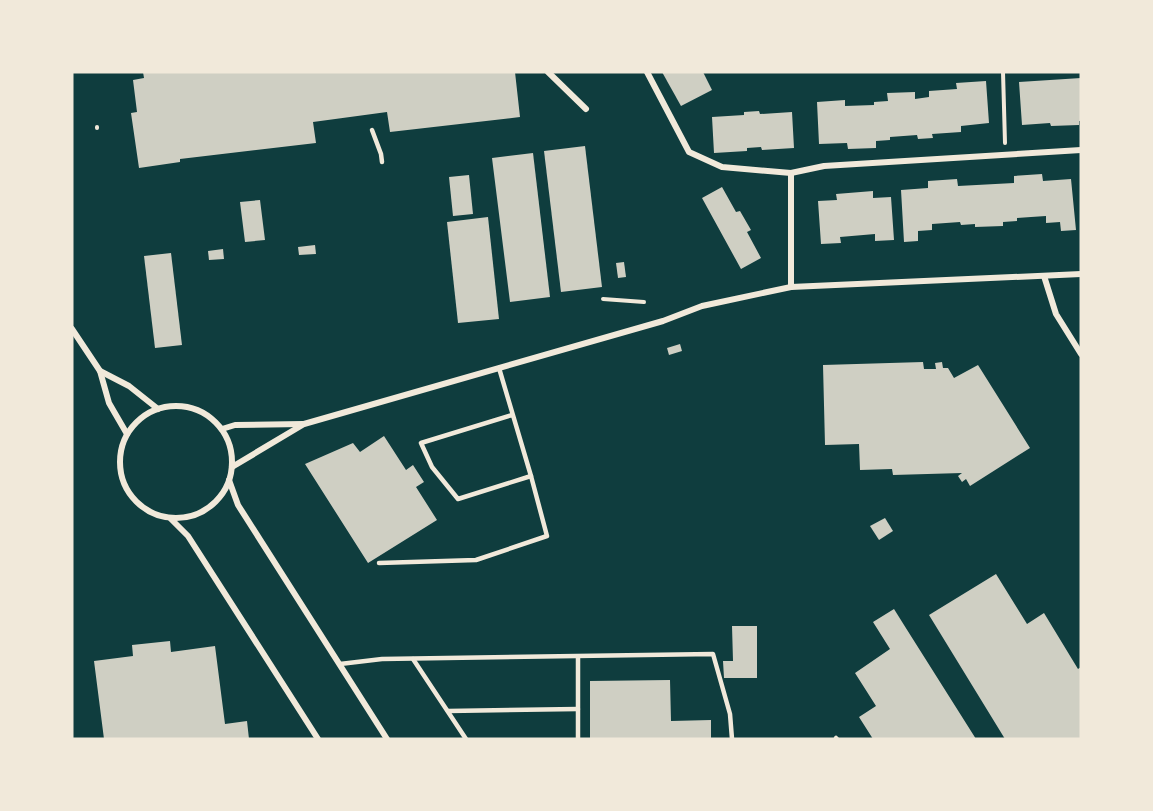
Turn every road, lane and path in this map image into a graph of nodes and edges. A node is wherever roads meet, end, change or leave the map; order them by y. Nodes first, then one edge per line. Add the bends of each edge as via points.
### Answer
1 (548, 72) edge
2 (647, 72) edge
3 (1003, 72) edge
4 (586, 108) dead end
5 (372, 130) dead end
6 (1081, 150) edge
7 (1006, 155) junction
8 (382, 162) dead end
9 (791, 173) junction
10 (1081, 273) edge
11 (1044, 276) junction
12 (791, 287) junction
13 (603, 298) dead end
14 (644, 302) dead end
15 (72, 329) edge
16 (1081, 354) edge
17 (499, 368) junction
18 (100, 371) junction
19 (158, 409) junction
20 (512, 415) junction
21 (304, 424) junction
22 (222, 429) junction
23 (127, 434) junction
24 (232, 467) junction
25 (531, 476) junction
26 (229, 480) junction
27 (171, 519) junction
28 (379, 563) dead end
29 (578, 657) junction
30 (413, 659) junction
31 (340, 664) junction
32 (578, 709) junction
33 (448, 711) junction
34 (318, 739) edge
35 (387, 739) edge
36 (466, 739) edge
37 (578, 739) edge
38 (732, 739) edge

1 - 4 street
2 - 9 street via 689,152 722,167
3 - 7 path
5 - 8 lane
6 - 7 street
7 - 9 street via 824,166
9 - 12 street
10 - 11 street
11 - 12 street
11 - 16 street via 1056,314
12 - 17 street via 702,306
13 - 14 path
15 - 18 street
17 - 20 lane
17 - 21 street
18 - 19 street via 129,386
18 - 23 street via 109,403
19 - 22 street via 194,409
19 - 23 street via 146,414
20 - 25 lane
20 - 25 lane via 421,443 432,467 458,499
21 - 22 street via 235,425
21 - 24 street
22 - 24 street via 230,447
23 - 27 street via 120,456 125,488 134,501
24 - 26 street
25 - 28 lane via 548,536 476,560
26 - 27 street via 213,505 187,518
26 - 31 street via 238,505
27 - 34 street via 188,536
29 - 30 lane
29 - 32 lane
29 - 38 lane via 713,654 730,714
30 - 31 lane
30 - 33 lane
31 - 35 street
32 - 33 lane
32 - 37 lane
33 - 36 lane

